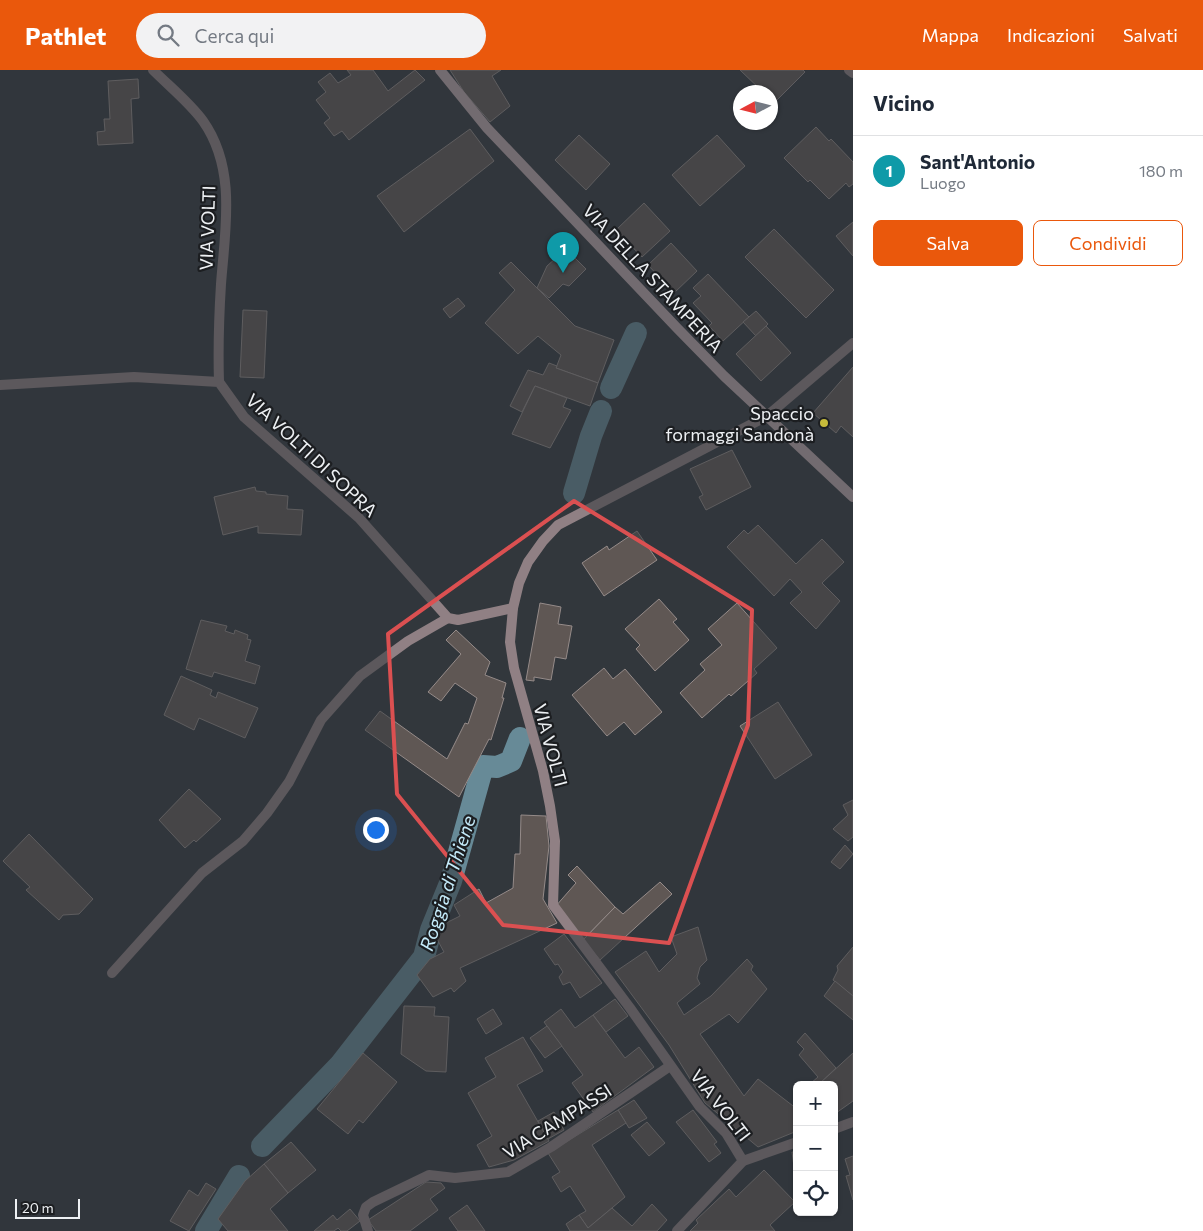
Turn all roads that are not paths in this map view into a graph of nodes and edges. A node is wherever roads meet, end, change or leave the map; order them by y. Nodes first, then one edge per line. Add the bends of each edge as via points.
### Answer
1 (153, 70) edge
2 (440, 70) edge
3 (850, 70) edge
4 (853, 74) edge
5 (853, 344) edge
6 (219, 382) junction
7 (0, 385) edge
8 (768, 416) junction
9 (853, 497) edge
10 (513, 608) junction
11 (448, 618) junction
12 (112, 973) dead end
13 (670, 1066) junction
14 (853, 1122) edge
15 (838, 1128) edge
16 (793, 1143) edge
17 (743, 1160) junction
18 (679, 1228) edge
19 (368, 1231) edge

1 - 6 street, VIA VOLTI via 203,122 218,151 226,178
2 - 8 street, VIA DELLA STAMPERIA via 520,163 724,376
3 - 4 street
5 - 8 street, VIA VOLTI
6 - 7 street via 134,377
6 - 11 street, VIA VOLTI DI SOPRA via 244,417 359,518
8 - 9 street, VIA DELLA STAMPERIA
8 - 10 street, VIA VOLTI via 558,525 528,562
10 - 11 street via 458,620
10 - 13 street, VIA VOLTI via 510,642 514,668 543,771 555,841 553,906
11 - 12 street via 408,641 360,676 321,720 289,782 267,814 244,841 202,873
13 - 17 street, VIA VOLTI via 726,1134
13 - 19 street, VIA CAMPASSI via 551,1147 508,1172 455,1178 429,1175 373,1202 363,1215
14 - 15 street
16 - 17 street
17 - 18 street

